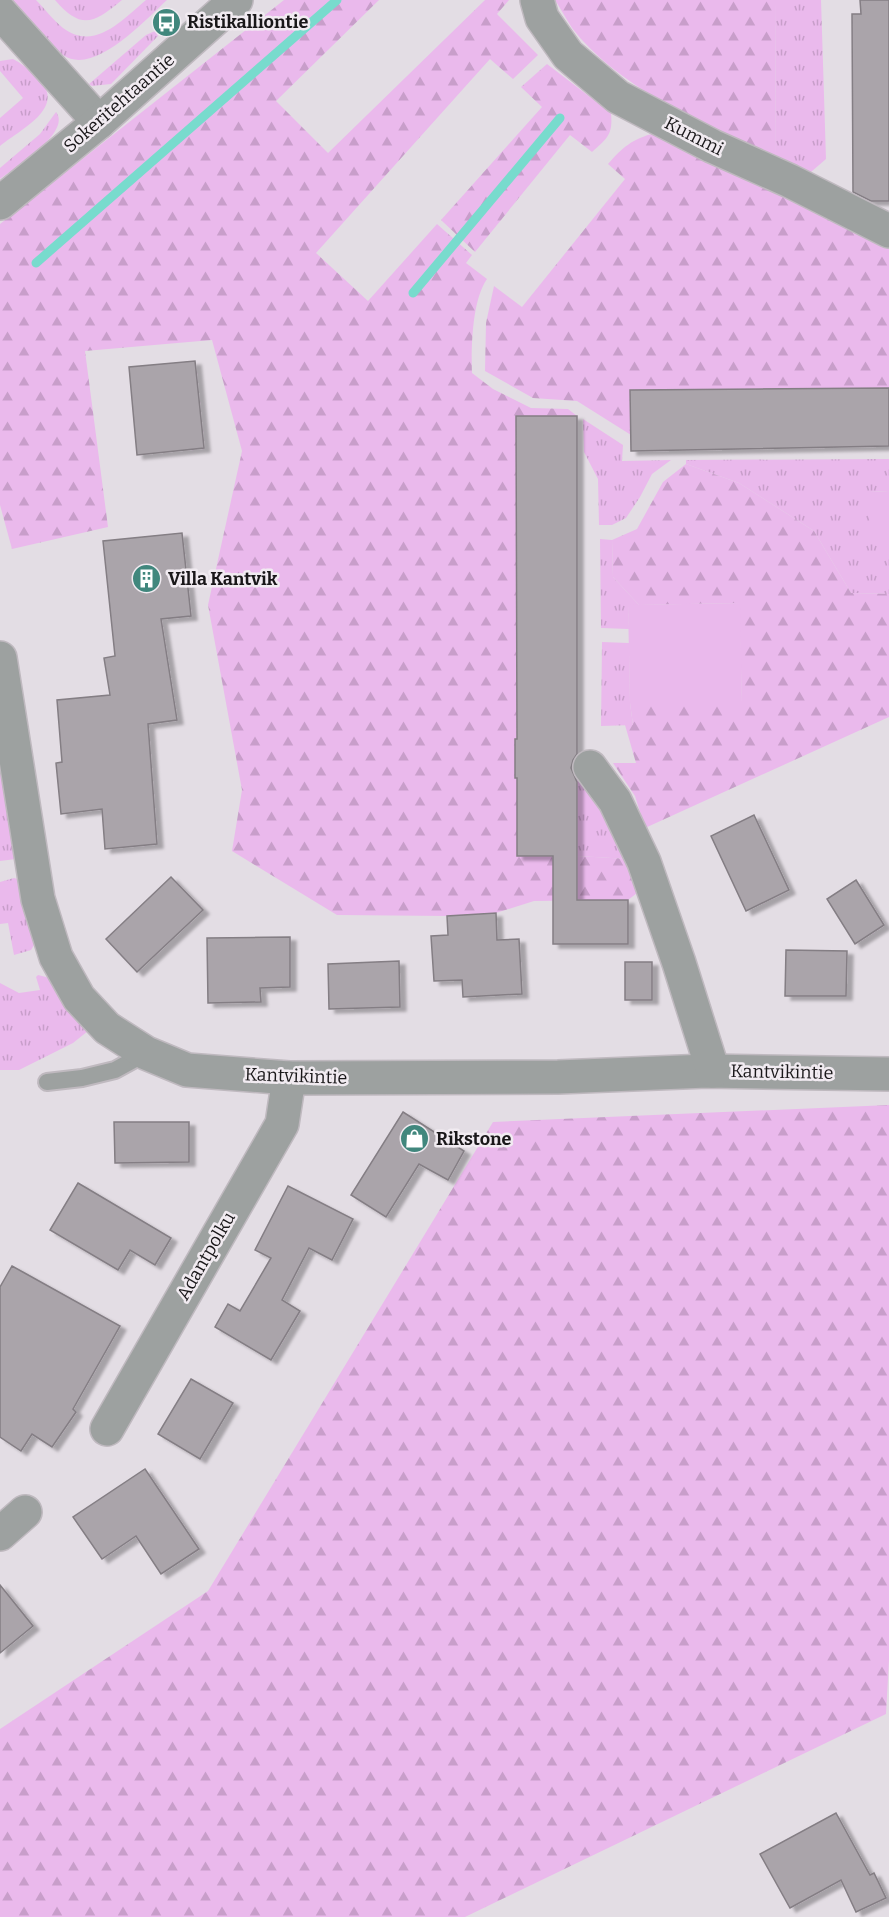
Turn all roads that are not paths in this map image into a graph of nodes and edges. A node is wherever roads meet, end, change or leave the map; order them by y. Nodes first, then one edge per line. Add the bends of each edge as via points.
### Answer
1 (236, 0) edge
2 (537, 0) edge
3 (0, 12) edge
4 (99, 122) junction
5 (0, 203) edge
6 (888, 231) edge
7 (0, 658) edge
8 (590, 767) dead end
9 (146, 1053) junction
10 (713, 1071) junction
11 (889, 1074) edge
12 (289, 1078) junction
13 (47, 1082) dead end
14 (107, 1429) dead end
15 (25, 1512) dead end
16 (0, 1534) edge

1 - 4 street, Sokeritehtaantie
2 - 6 street, Kummi via 542,18 567,56 618,97
3 - 4 street
4 - 5 street, Sokeritehtaantie
7 - 9 street, Kantvikintie via 38,899 56,957 79,998 107,1028
8 - 10 street via 615,801 644,862
9 - 12 street, Kantvikintie via 188,1070
9 - 13 lane via 114,1070
10 - 11 street, Kantvikintie
10 - 12 street, Kantvikintie via 558,1077
12 - 14 street, Adantpolku via 282,1124
15 - 16 street

